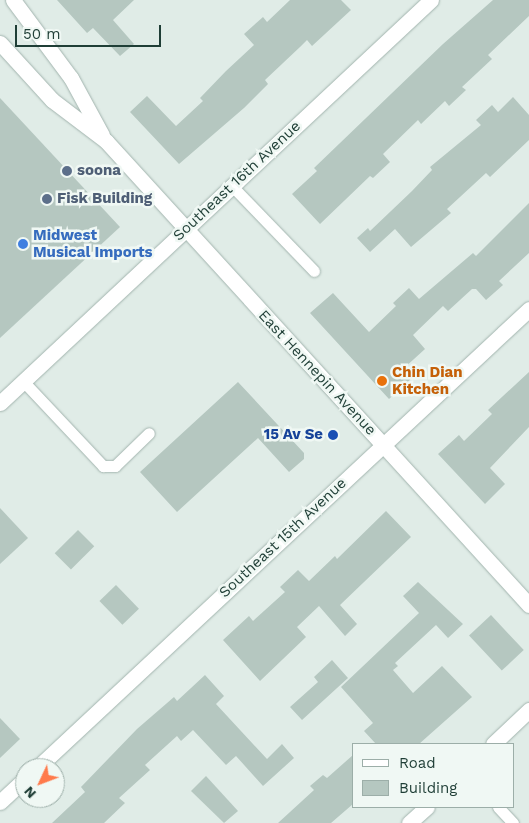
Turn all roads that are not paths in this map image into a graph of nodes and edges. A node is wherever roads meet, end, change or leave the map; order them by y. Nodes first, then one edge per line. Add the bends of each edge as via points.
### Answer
1 (13, 0) edge
2 (431, 0) edge
3 (0, 43) edge
4 (106, 141) junction
5 (232, 186) junction
6 (184, 230) junction
7 (314, 271) dead end
8 (529, 309) edge
9 (23, 382) junction
10 (0, 403) edge
11 (148, 433) dead end
12 (382, 445) junction
13 (529, 604) edge
14 (529, 710) edge
15 (494, 743) edge
16 (48, 758) edge
17 (15, 788) edge
18 (0, 802) edge
19 (426, 808) edge
20 (499, 808) edge
21 (409, 823) edge
22 (513, 823) edge

1 - 4 street, East Hennepin Avenue via 72,78
2 - 5 street, Southeast 16th Avenue
3 - 4 street, East Hennepin Avenue via 52,100
4 - 6 street, East Hennepin Avenue
5 - 6 street, Southeast 16th Avenue
5 - 7 lane
6 - 9 street, Southeast 16th Avenue
6 - 12 street, East Hennepin Avenue
8 - 12 street, Southeast 15th Avenue
9 - 10 street, Southeast 16th Avenue
9 - 11 lane via 103,466 115,466
12 - 13 street, East Hennepin Avenue
12 - 16 street, Southeast 15th Avenue
14 - 15 street
17 - 18 street
19 - 21 street
20 - 22 lane

